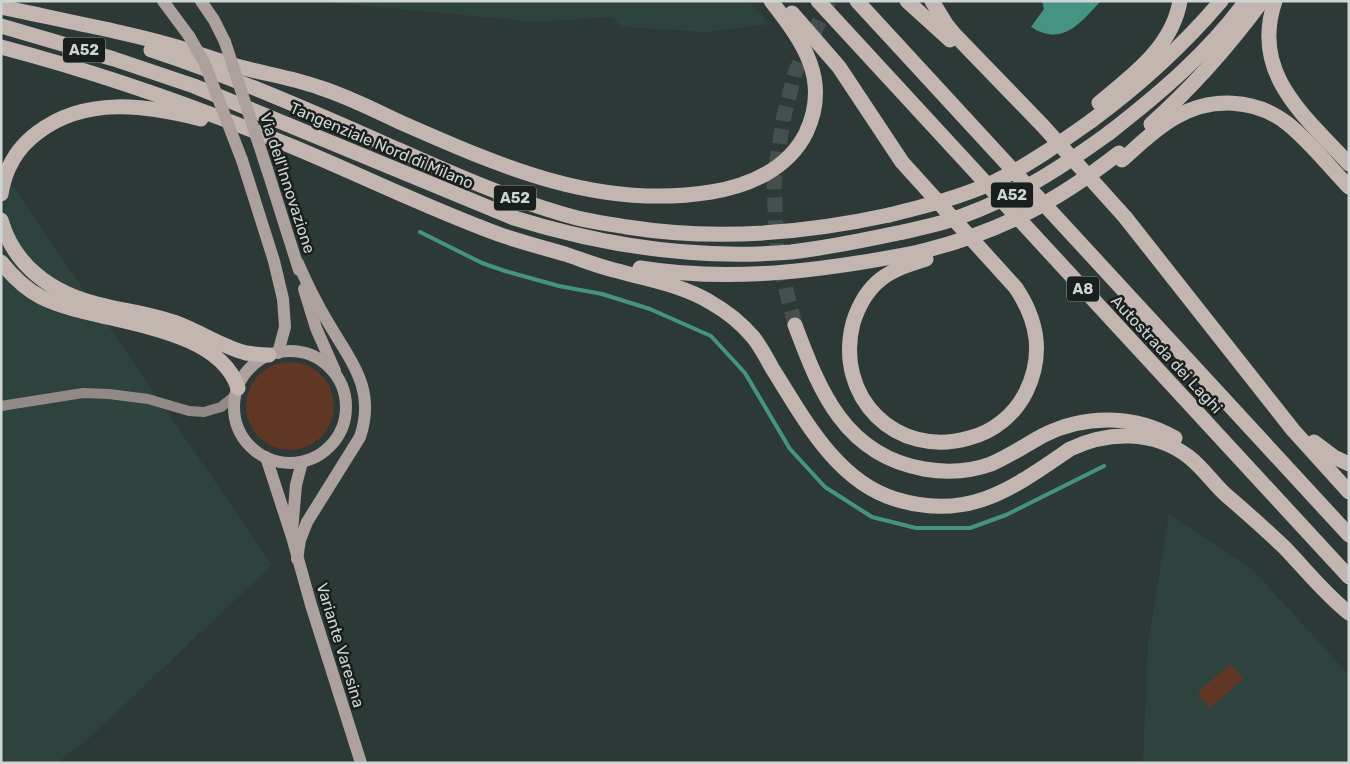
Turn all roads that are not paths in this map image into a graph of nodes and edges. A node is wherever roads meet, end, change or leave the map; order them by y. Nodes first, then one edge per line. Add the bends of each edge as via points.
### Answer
1 (163, 1) edge
2 (201, 1) edge
3 (771, 1) edge
4 (780, 1) edge
5 (818, 1) edge
6 (856, 1) edge
7 (907, 1) edge
8 (932, 1) edge
9 (1180, 1) edge
10 (1221, 1) edge
11 (1246, 1) edge
12 (1262, 1) edge
13 (1275, 1) edge
14 (1, 6) edge
15 (1, 26) edge
16 (1, 47) edge
17 (1000, 83) junction
18 (1088, 119) junction
19 (1120, 157) junction
20 (328, 162) junction
21 (1349, 164) edge
22 (1349, 187) edge
23 (1, 194) edge
24 (1, 220) edge
25 (562, 254) junction
26 (922, 256) junction
27 (1, 262) edge
28 (298, 263) junction
29 (795, 325) tunnel mouth
30 (274, 354) junction
31 (338, 378) junction
32 (1257, 384) junction
33 (237, 391) junction
34 (1, 406) edge
35 (266, 457) junction
36 (302, 462) junction
37 (1349, 464) edge
38 (1349, 492) edge
39 (1349, 535) edge
40 (292, 537) junction
41 (1285, 548) junction
42 (297, 559) junction
43 (1349, 577) edge
44 (1349, 613) edge
45 (361, 763) edge

1 - 30 main road, bridge via 190,36 204,62 242,160 274,261 283,299 285,328
2 - 28 main road, Via dell'Innovazione, bridge via 225,42
3 - 14 highway via 795,32 812,68 814,111 803,138 796,150 778,167 748,182 721,190 664,196 602,192 542,179 469,152 321,88 157,41
4 - 26 highway via 839,67 902,162 1016,288 1030,311 1037,352 1033,374 1024,395 1012,412 994,428 960,441 935,443 905,435 890,427 859,394 851,368 851,330 865,296 890,273
5 - 43 highway, Autostrada dei Laghi / A8
6 - 39 highway, Autostrada dei Laghi / A8
7 - 17 highway
8 - 17 highway via 946,24
9 - 18 highway via 1170,30 1158,50
10 - 18 highway, Tangenziale Nord di Milano / A52 via 1160,66 1124,96
11 - 15 highway, Tangenziale Nord di Milano / A52, bridge via 1170,84 1073,160 1012,195 944,222 902,232 831,247 730,255 657,251 552,230 514,218 194,86
12 - 19 highway via 1202,76
13 - 21 highway via 1268,40 1276,74 1287,95
14 - 18 highway, Tangenziale Nord di Milano / A52, bridge via 74,25 201,67 541,208 645,230 717,236 752,235 816,229 928,206 994,182 1048,152
16 - 20 highway via 172,99
17 - 32 highway via 1124,217
19 - 22 highway via 1185,113 1212,104 1243,104 1261,108 1287,123
19 - 26 highway, bridge via 1116,165 1042,206 1002,226
20 - 23 highway via 199,118 144,108 104,107 60,119 32,137 11,162
20 - 25 highway via 465,221
24 - 30 highway via 20,259 60,290 97,304 179,324 246,353
25 - 26 highway via 650,270 709,275 780,273
25 - 41 highway via 687,291 733,318 764,352 817,439 861,481 884,495 930,506 977,502 1005,492 1082,444 1115,436 1140,437 1165,443 1188,457
27 - 33 highway via 16,279 54,303 161,330 196,345 223,363 232,374
28 - 31 main road, Via dell'Innovazione via 306,300
28 - 42 main road via 315,300 361,378 366,408 360,437 307,522
29 - 41 highway via 813,373 842,422 866,446 889,459 915,468 955,472 999,460 1067,425 1092,420 1140,424 1169,435 1193,452
30 - 31 main road via 308,354 325,363
30 - 33 main road via 253,366
31 - 36 main road via 345,396 343,425 327,449
32 - 37 highway via 1319,447
32 - 38 highway
33 - 34 street via 221,407 204,412 148,399 92,394 57,396
33 - 35 main road via 235,415 240,432 251,447
35 - 36 main road via 283,462
35 - 40 main road, Variante Varesina
36 - 40 main road, Variante Varesina via 296,485
40 - 42 main road, Variante Varesina
41 - 44 highway
42 - 45 main road, Variante Varesina

